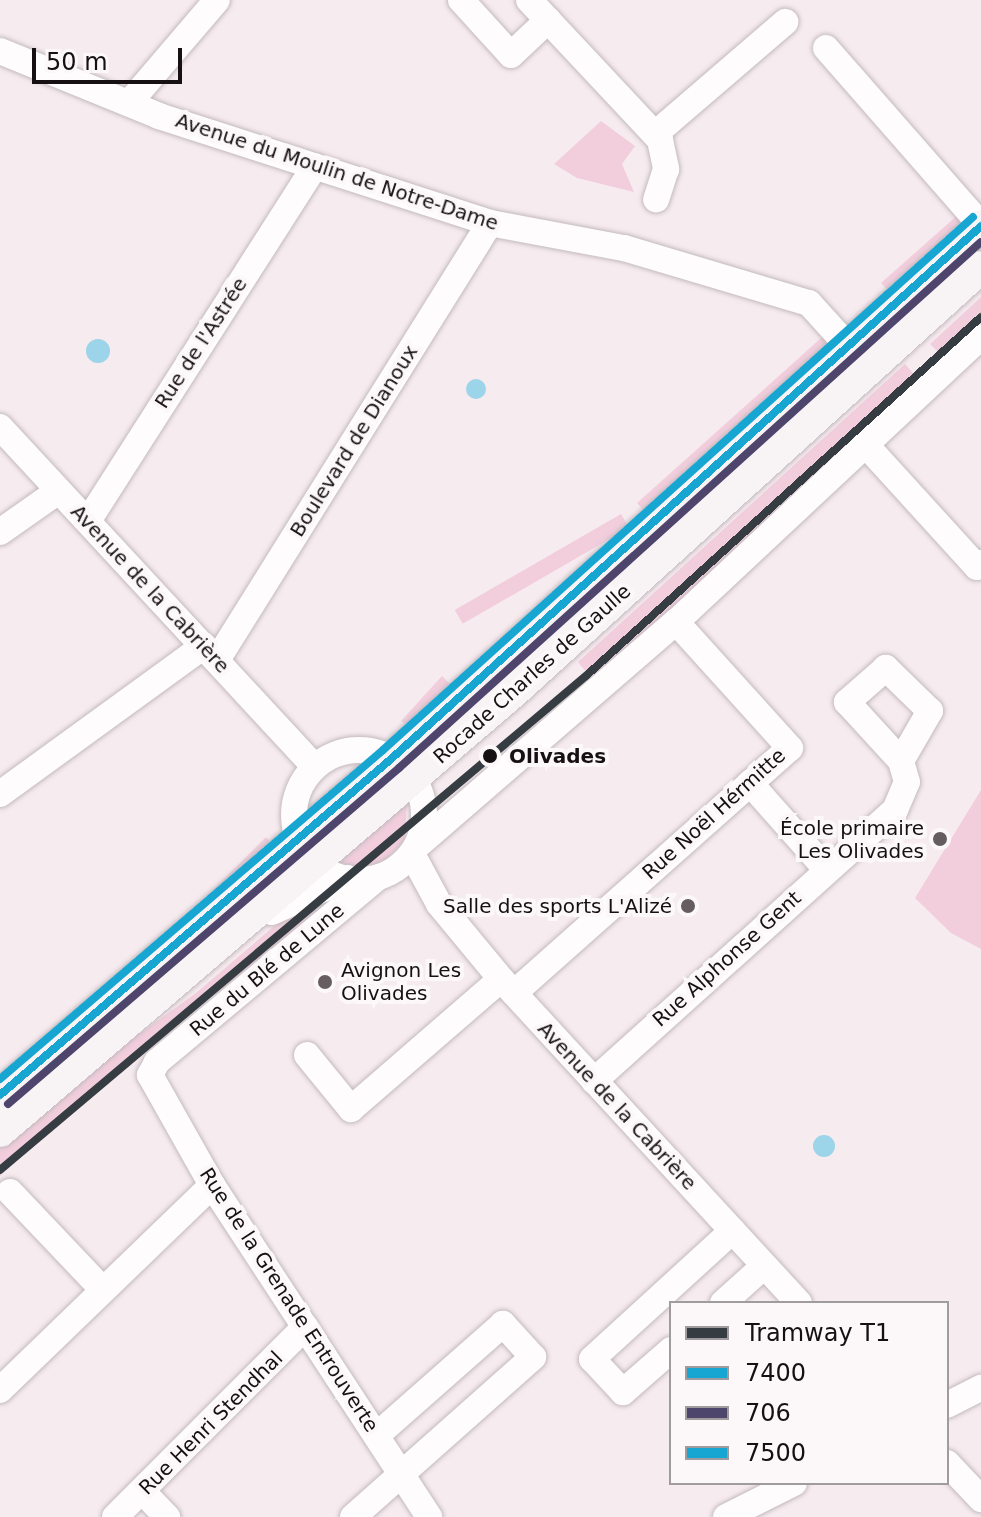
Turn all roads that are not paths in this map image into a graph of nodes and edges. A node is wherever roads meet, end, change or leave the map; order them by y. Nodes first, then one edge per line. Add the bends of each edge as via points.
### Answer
1 (217, 0) edge
2 (461, 0) edge
3 (529, 0) edge
4 (548, 20) junction
5 (785, 22) dead end
6 (826, 48) dead end
7 (0, 51) edge
8 (129, 103) junction
9 (655, 134) junction
10 (315, 166) junction
11 (656, 199) dead end
12 (490, 223) junction
13 (981, 226) edge
14 (981, 267) edge
15 (981, 337) edge
16 (848, 346) junction
17 (0, 427) edge
18 (865, 444) junction
19 (57, 492) junction
20 (88, 521) junction
21 (0, 532) edge
22 (981, 563) edge
23 (676, 622) junction
24 (211, 653) junction
25 (307, 759) junction
26 (901, 761) dead end
27 (402, 769) junction
28 (750, 783) junction
29 (0, 794) edge
30 (307, 849) junction
31 (415, 850) junction
32 (826, 869) junction
33 (383, 876) junction
34 (348, 878) junction
35 (439, 904) junction
36 (204, 953) junction
37 (508, 986) junction
38 (307, 1055) dead end
39 (154, 1073) joint
40 (594, 1081) junction
41 (0, 1095) edge
42 (0, 1131) edge
43 (212, 1185) junction
44 (10, 1192) dead end
45 (732, 1231) junction
46 (764, 1266) junction
47 (103, 1290) junction
48 (725, 1301) edge
49 (797, 1301) edge
50 (305, 1327) junction
51 (669, 1352) edge
52 (981, 1388) edge
53 (0, 1390) edge
54 (949, 1404) edge
55 (376, 1436) junction
56 (949, 1465) edge
57 (400, 1473) junction
58 (790, 1485) edge
59 (143, 1492) junction
60 (981, 1499) edge
61 (115, 1517) edge
62 (167, 1517) edge
63 (353, 1517) edge
64 (429, 1517) edge
65 (726, 1517) edge

1 - 8 street
2 - 4 street via 511,55
3 - 4 street
4 - 9 street
5 - 9 street
6 - 13 street
7 - 8 street, Avenue du Moulin de Notre-Dame
8 - 10 street, Avenue du Moulin de Notre-Dame
9 - 11 street via 666,169
10 - 12 street, Avenue du Moulin de Notre-Dame
10 - 20 street, Rue de l'Astrée
12 - 16 street, Avenue du Moulin de Notre-Dame via 624,248 801,300
12 - 24 street, Boulevard de Dianoux
13 - 16 main road, Rocade Charles de Gaulle
14 - 27 main road, Rocade Charles de Gaulle
15 - 18 street, Rue du Blé de Lune
16 - 27 main road, Rocade Charles de Gaulle
17 - 19 street, Avenue de la Cabrière
18 - 22 street via 977,567
18 - 23 street, Rue du Blé de Lune
19 - 20 street, Avenue de la Cabrière
19 - 21 street
20 - 24 street, Avenue de la Cabrière
23 - 28 street, Rue Noël Hérmitte via 790,748
23 - 31 street, Rue du Blé de Lune
24 - 25 street, Avenue de la Cabrière
24 - 29 street
25 - 27 street via 347,751
25 - 30 street via 296,793
26 - 32 street, Rue Alphonse Gent via 907,782 895,810
27 - 30 main road, Rocade Charles de Gaulle
27 - 31 street via 425,815
28 - 32 street
28 - 37 street, Rue Noël Hérmitte
30 - 34 street
30 - 36 main road, Rocade Charles de Gaulle
30 - 41 main road, Rocade Charles de Gaulle
31 - 33 street, Rue du Blé de Lune
31 - 35 street, Avenue de la Cabrière
32 - 40 street, Rue Alphonse Gent
33 - 34 street
33 - 35 street, Avenue de la Cabrière
33 - 39 street, Rue du Blé de Lune
34 - 36 street via 297,896
35 - 37 street, Avenue de la Cabrière
36 - 42 main road, Rocade Charles de Gaulle
37 - 38 street, Rue Noël Hérmitte via 351,1109
37 - 40 street, Avenue de la Cabrière
39 - 43 street, Rue de la Grenade Entrouverte
40 - 45 street, Avenue de la Cabrière
43 - 47 street
43 - 50 street, Rue de la Grenade Entrouverte
44 - 47 street
45 - 46 street, Avenue de la Cabrière
45 - 51 street via 592,1359 623,1392
46 - 48 street
46 - 49 street, Avenue de la Cabrière
47 - 53 street
50 - 55 street, Rue de la Grenade Entrouverte
50 - 59 street, Rue Henri Stendhal
52 - 54 street
55 - 57 street, Rue de la Grenade Entrouverte
55 - 57 street via 503,1324 533,1357
56 - 60 street
57 - 63 street
57 - 64 street, Rue de la Grenade Entrouverte
58 - 65 street
59 - 61 street, Rue Henri Stendhal
59 - 62 street

